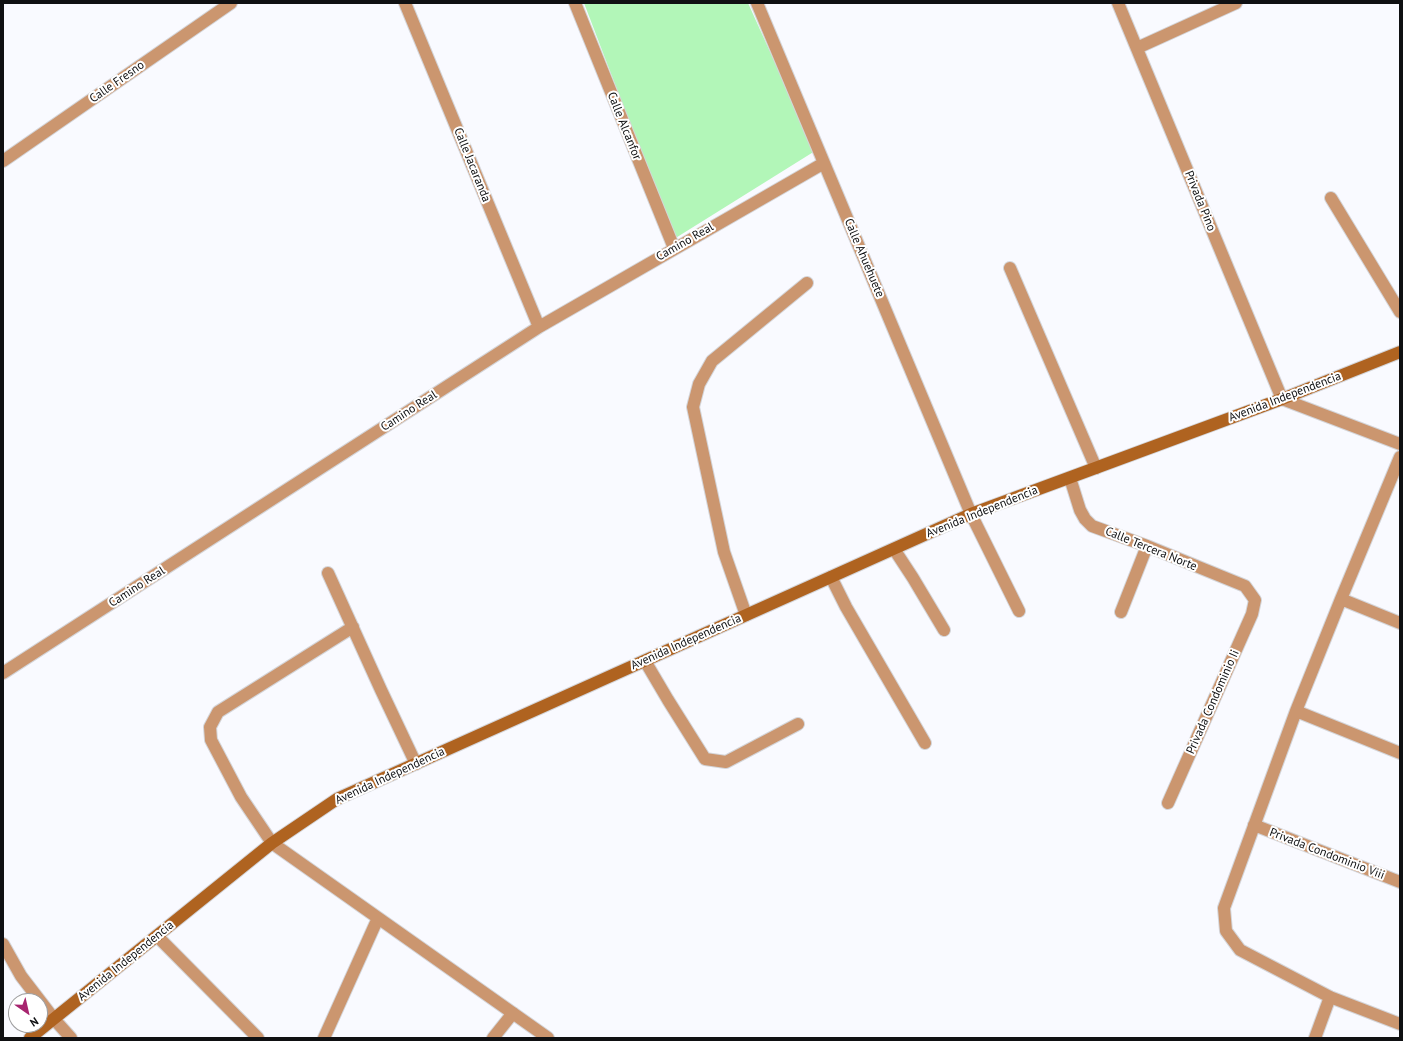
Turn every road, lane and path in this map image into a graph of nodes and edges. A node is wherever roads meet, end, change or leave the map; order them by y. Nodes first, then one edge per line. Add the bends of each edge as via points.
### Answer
1 (231, 3) edge
2 (405, 3) edge
3 (575, 3) edge
4 (757, 3) edge
5 (1118, 3) edge
6 (1236, 3) edge
7 (1137, 48) junction
8 (3, 161) edge
9 (824, 163) junction
10 (1331, 198) dead end
11 (674, 248) junction
12 (1010, 268) dead end
13 (807, 283) dead end
14 (1400, 312) edge
15 (539, 327) junction
16 (1400, 352) edge
17 (1282, 399) junction
18 (1400, 444) edge
19 (1400, 457) edge
20 (1096, 468) junction
21 (1070, 478) junction
22 (1395, 483) edge
23 (971, 514) junction
24 (1147, 546) junction
25 (894, 549) junction
26 (328, 573) dead end
27 (831, 577) junction
28 (1341, 599) junction
29 (1255, 600) joint
30 (1019, 610) dead end
31 (1122, 612) dead end
32 (746, 615) junction
33 (1400, 623) edge
34 (353, 627) junction
35 (944, 630) dead end
36 (646, 661) junction
37 (3, 673) edge
38 (1296, 711) junction
39 (798, 724) dead end
40 (925, 743) dead end
41 (1400, 753) edge
42 (416, 764) junction
43 (1168, 803) dead end
44 (1254, 825) junction
45 (272, 843) junction
46 (1400, 882) edge
47 (378, 918) junction
48 (157, 936) junction
49 (3, 944) edge
50 (1330, 997) junction
51 (512, 1013) junction
52 (54, 1019) junction
53 (1400, 1024) edge
54 (30, 1038) edge
55 (71, 1038) edge
56 (258, 1038) edge
57 (324, 1038) edge
58 (493, 1038) edge
59 (548, 1038) edge
60 (1315, 1038) edge

1 - 8 street, Calle Fresno
2 - 15 street, Calle Jacaranda
3 - 11 street, Calle Alcanfor
4 - 9 street, Calle Ahuehuete
5 - 7 street, Privada Pino
6 - 7 street
7 - 17 street, Privada Pino
9 - 11 street, Camino Real
9 - 23 street, Calle Ahuehuete
10 - 14 street
11 - 15 street, Camino Real
12 - 20 street
13 - 32 street via 712,361 699,384 693,407 724,552
15 - 37 street, Camino Real
16 - 17 main road, Avenida Independencia
17 - 18 street
17 - 20 main road, Avenida Independencia
19 - 22 street
20 - 21 main road, Avenida Independencia
21 - 23 main road, Avenida Independencia
21 - 24 street, Calle Tercera Norte via 1080,510 1092,526
22 - 28 street
23 - 25 main road, Avenida Independencia
23 - 30 street, Calle Ahuehuete
24 - 29 street, Calle Tercera Norte via 1245,586
24 - 31 street
25 - 27 main road, Avenida Independencia
25 - 35 street
26 - 34 street
27 - 32 main road, Avenida Independencia
27 - 40 street via 846,608
28 - 33 street
28 - 38 street
29 - 43 street, Privada Condominio Ii via 1252,614
32 - 36 main road, Avenida Independencia
34 - 42 street
34 - 45 street via 218,712 210,727 211,740 241,797
36 - 39 street via 706,760 726,762
36 - 42 main road, Avenida Independencia
38 - 41 street
38 - 44 street
42 - 45 main road, Avenida Independencia via 337,799
44 - 46 street, Privada Condominio Viii
44 - 50 street via 1224,908 1226,931 1240,950
45 - 47 street
45 - 48 main road, Avenida Independencia
47 - 51 street
47 - 57 street
48 - 52 main road, Avenida Independencia
48 - 56 street
49 - 52 street via 21,976
50 - 53 street
50 - 60 street
51 - 58 street
51 - 59 street
52 - 54 main road, Avenida Independencia
52 - 55 street

